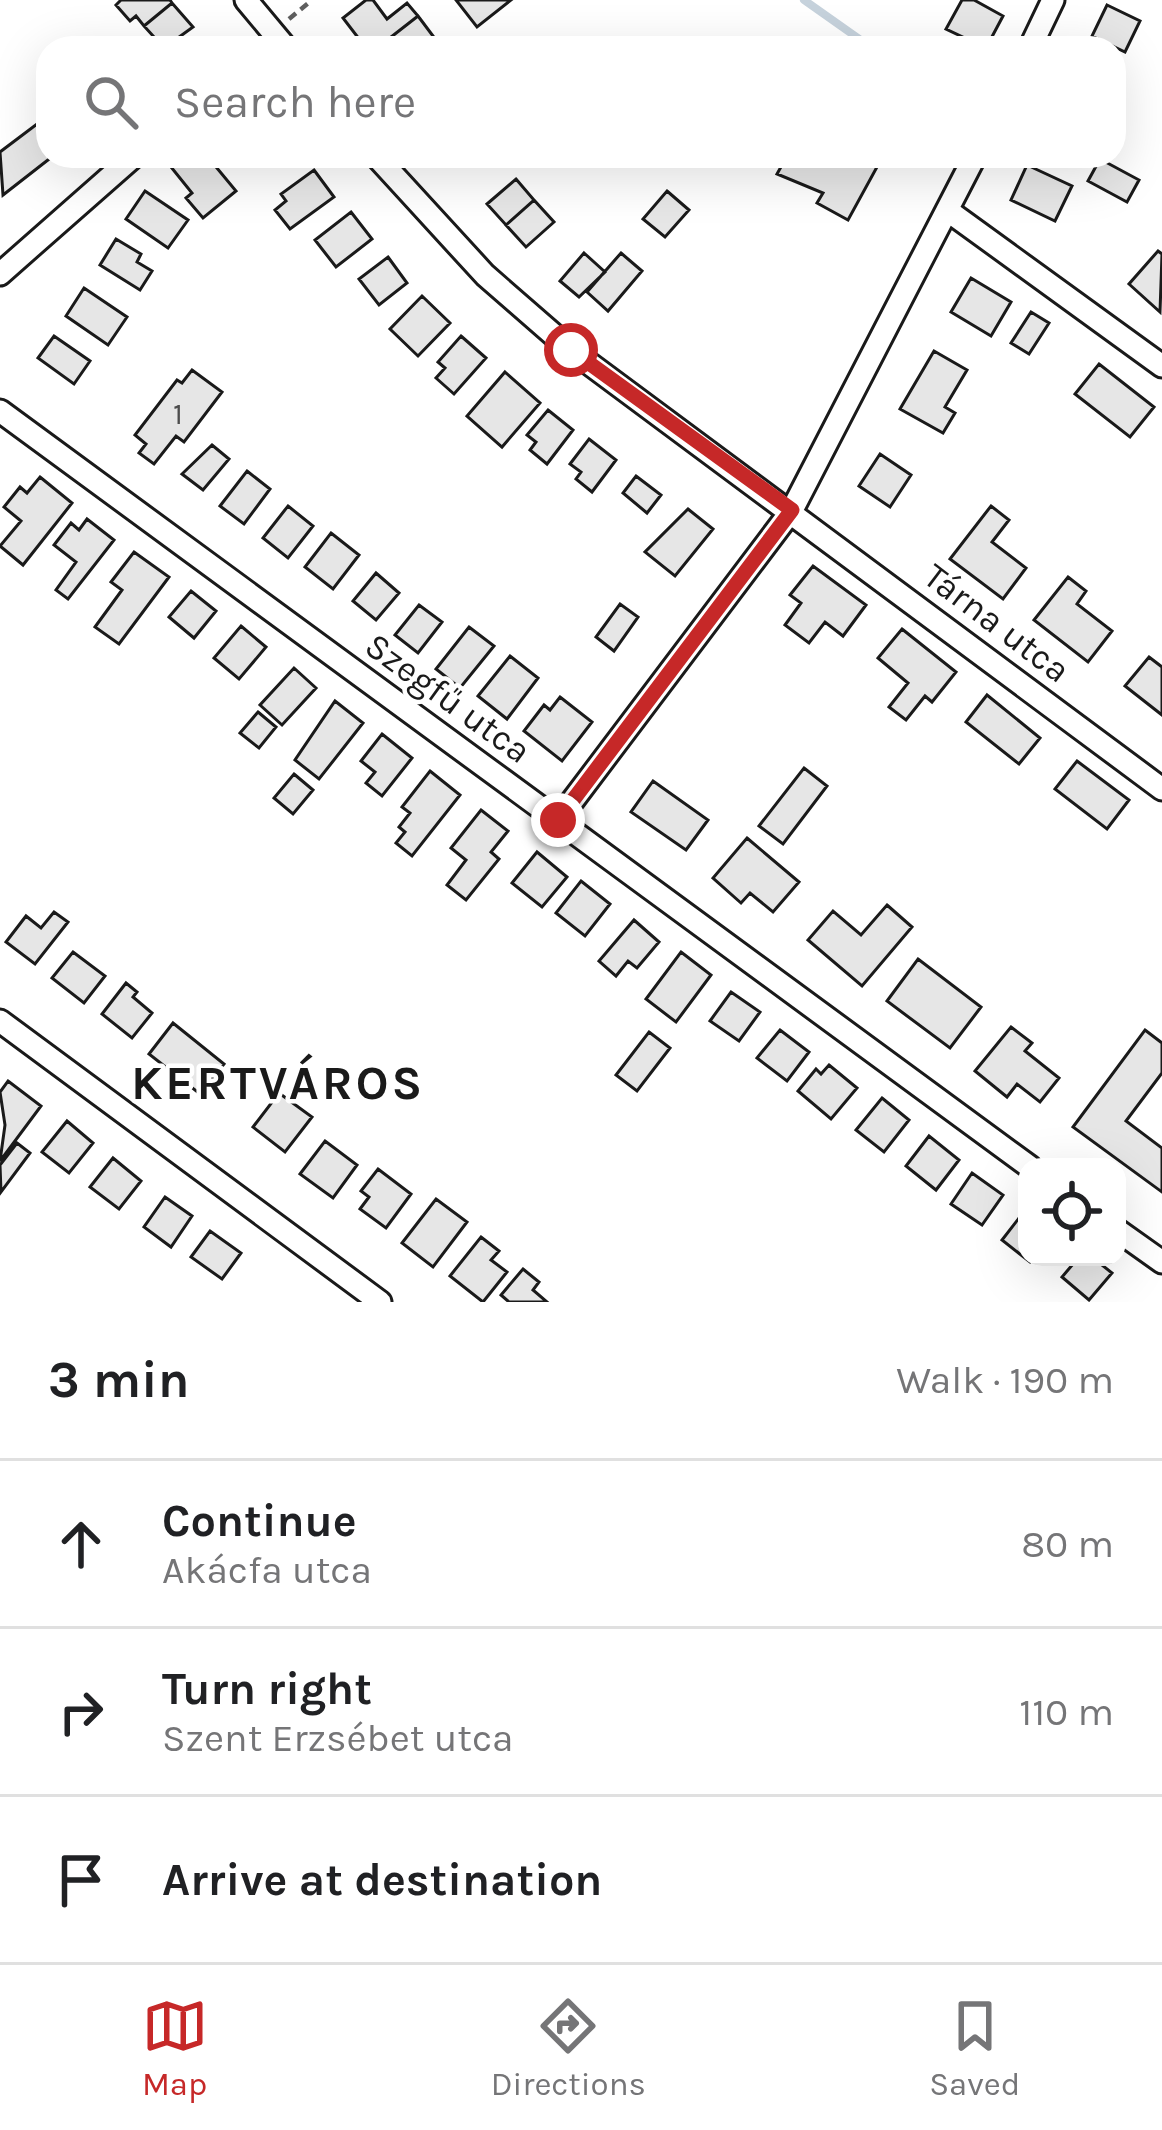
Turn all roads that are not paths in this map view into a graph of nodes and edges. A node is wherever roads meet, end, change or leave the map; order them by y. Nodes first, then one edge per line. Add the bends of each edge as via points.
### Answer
1 (246, 0) edge
2 (1053, 0) edge
3 (268, 36) edge
4 (1036, 36) edge
5 (120, 168) edge
6 (386, 168) edge
7 (969, 168) edge
8 (947, 210) junction
9 (0, 274) edge
10 (1162, 366) edge
11 (0, 412) edge
12 (792, 510) junction
13 (1162, 789) edge
14 (558, 820) junction
15 (0, 1022) edge
16 (1018, 1158) edge
17 (1126, 1236) edge
18 (1162, 1262) edge
19 (380, 1302) edge

1 - 3 street
2 - 4 street
5 - 9 street
6 - 12 street, Tárna utca via 530,315
7 - 8 street
8 - 10 street
8 - 12 street
11 - 14 street, Szegfű utca
12 - 13 street, Tárna utca
12 - 14 street
14 - 16 street, Szegfű utca
15 - 19 street
17 - 18 street

